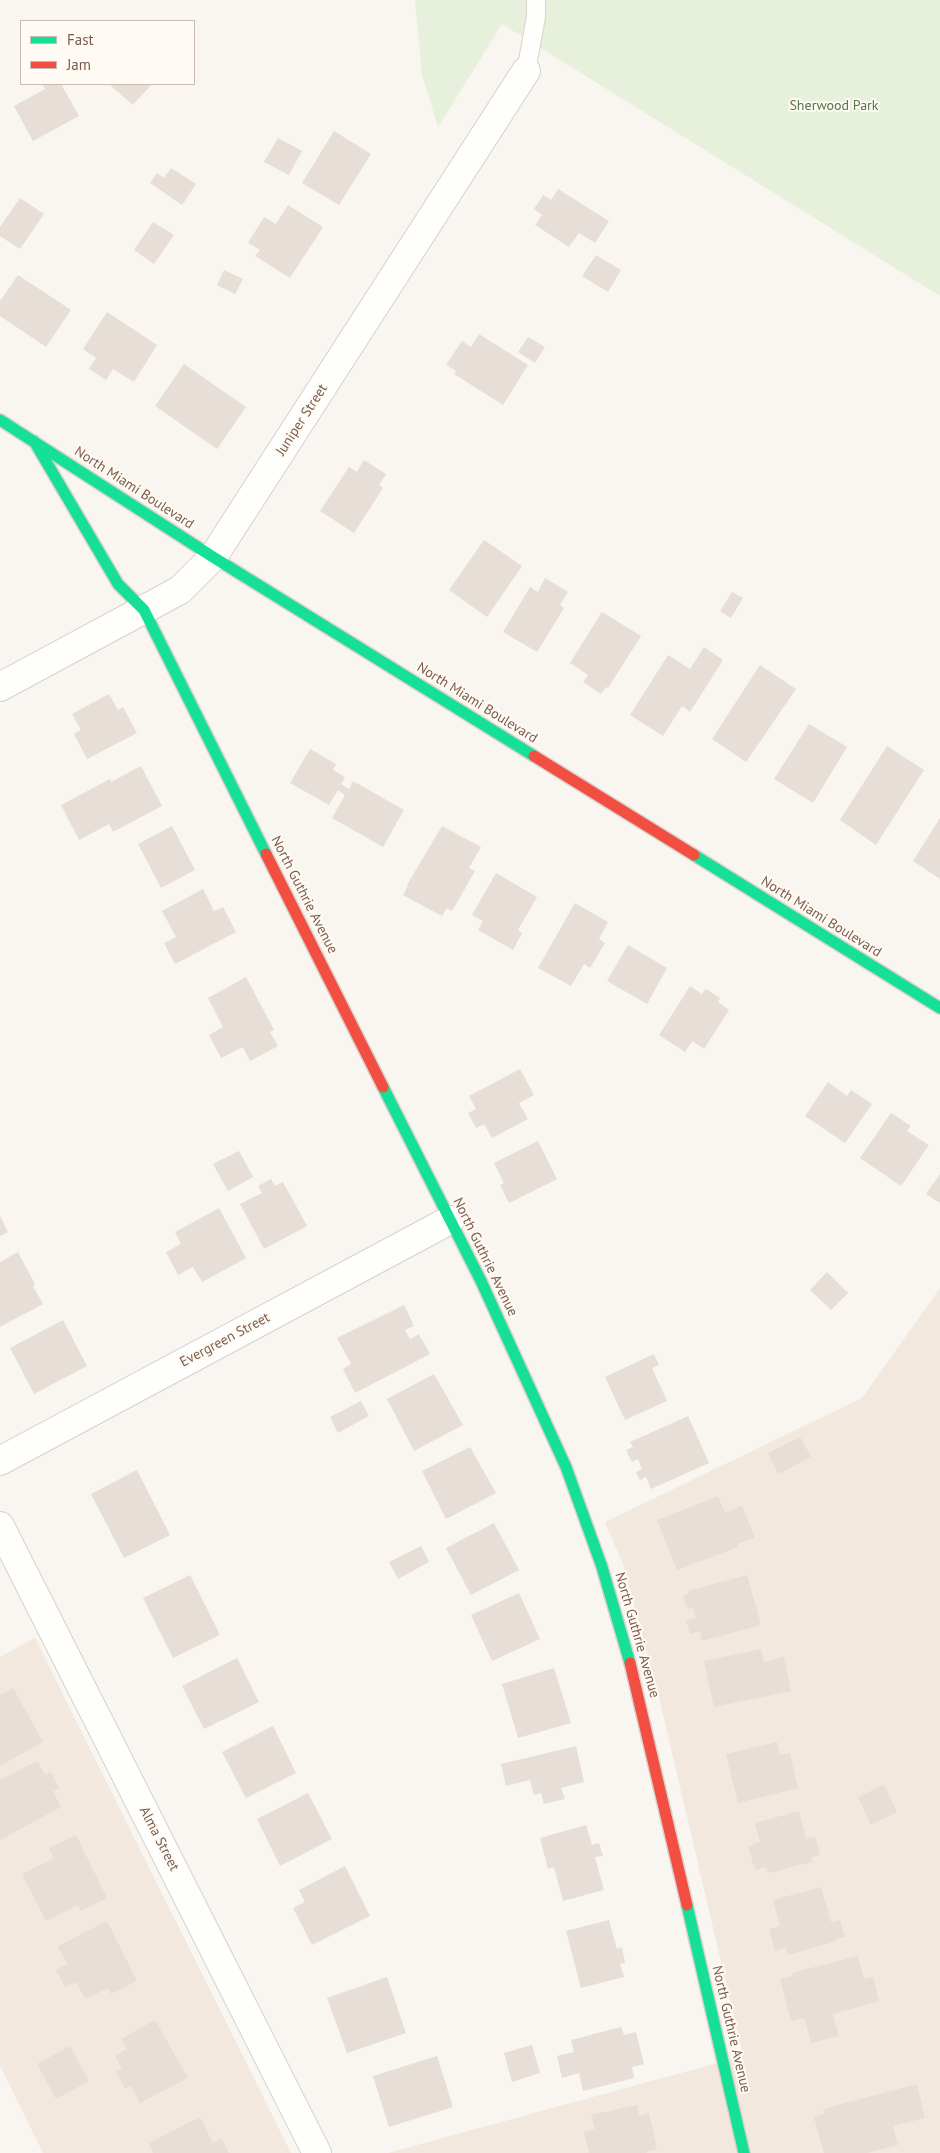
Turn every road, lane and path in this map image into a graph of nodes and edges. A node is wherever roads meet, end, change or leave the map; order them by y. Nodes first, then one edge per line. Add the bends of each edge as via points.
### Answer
1 (536, 0) edge
2 (526, 71) joint
3 (0, 420) edge
4 (34, 441) junction
5 (213, 557) junction
6 (144, 610) junction
7 (0, 687) edge
8 (940, 1008) edge
9 (450, 1220) junction
10 (0, 1461) edge
11 (0, 1526) edge
12 (317, 2153) edge
13 (744, 2153) edge

1 - 2 lane
2 - 5 street, Juniper Street
3 - 4 street, North Miami Boulevard
4 - 5 street, North Miami Boulevard
4 - 6 street, North Guthrie Avenue via 118,584
5 - 6 street, Juniper Street via 180,590
5 - 8 street, North Miami Boulevard
6 - 7 street, Juniper Street
6 - 9 street, North Guthrie Avenue
9 - 10 street, Evergreen Street
9 - 13 street, North Guthrie Avenue via 566,1467 602,1567 634,1677
11 - 12 street, Alma Street

